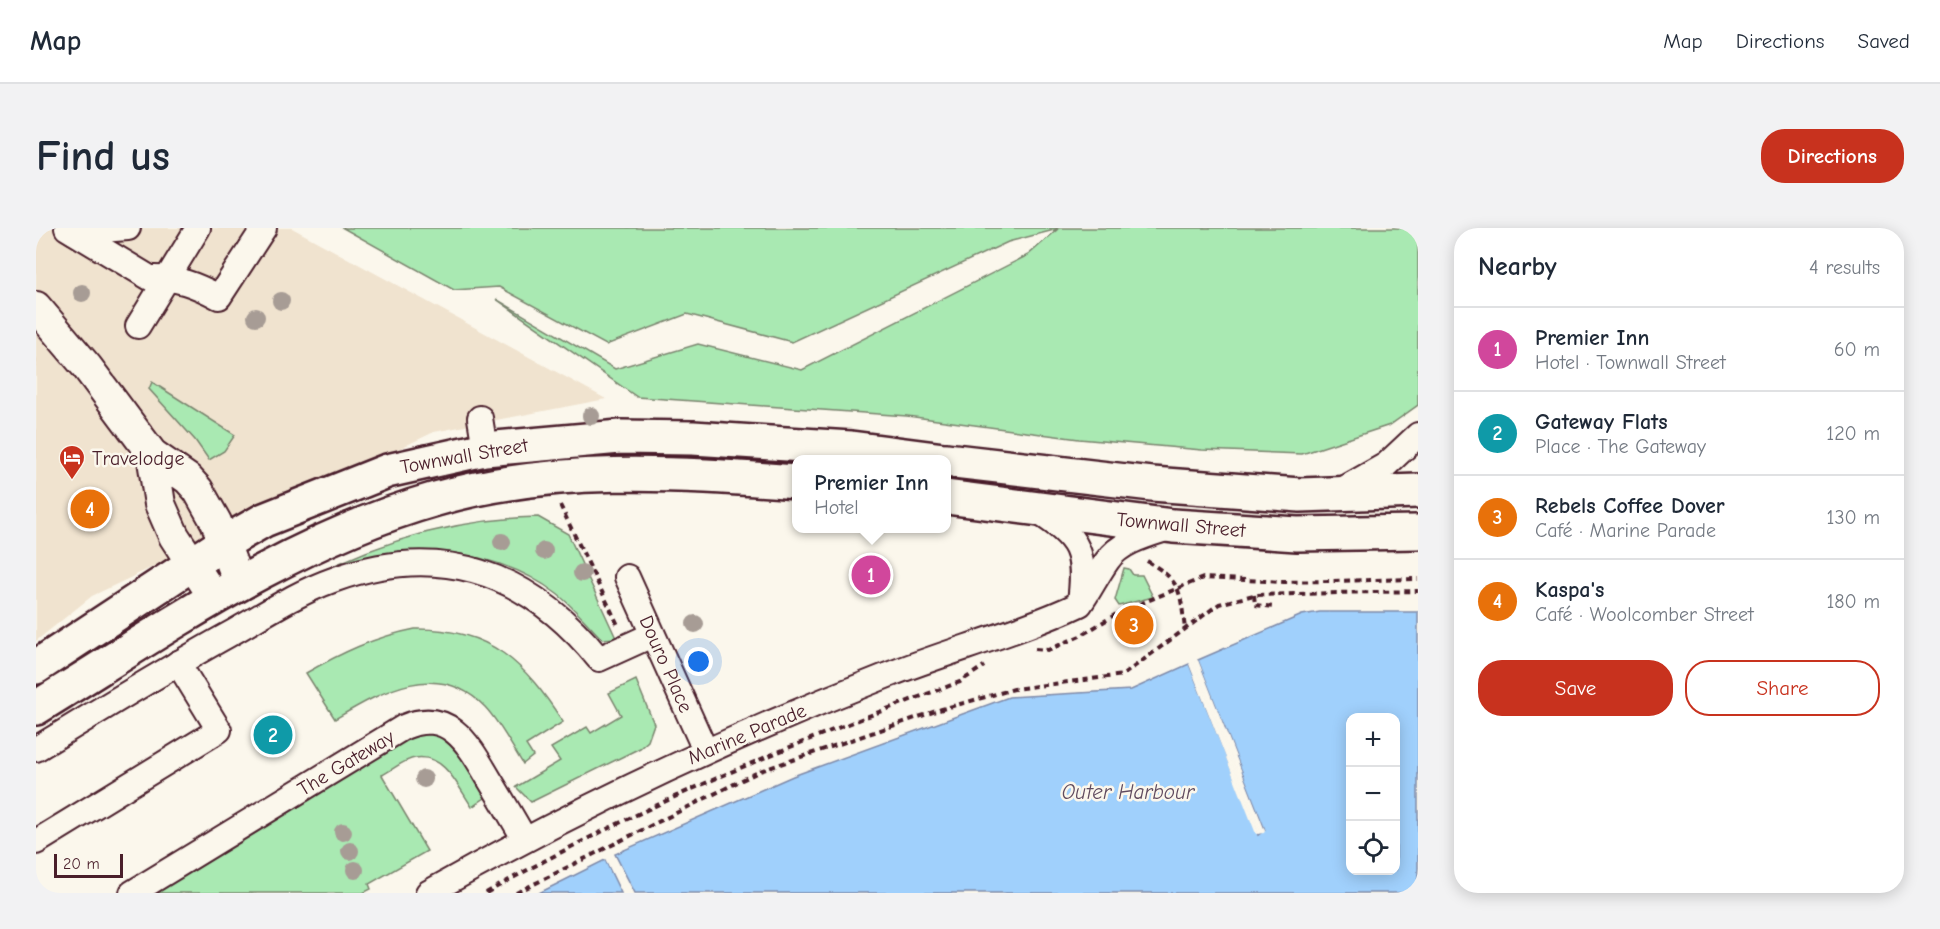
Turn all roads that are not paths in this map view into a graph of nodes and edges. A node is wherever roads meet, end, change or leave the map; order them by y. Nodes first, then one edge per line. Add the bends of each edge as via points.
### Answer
1 (128, 228) edge
2 (198, 228) edge
3 (264, 228) edge
4 (71, 230) edge
5 (166, 277) junction
6 (36, 307) edge
7 (138, 326) dead end
8 (1418, 435) edge
9 (152, 454) junction
10 (906, 455) edge
11 (951, 461) edge
12 (1418, 461) edge
13 (1386, 465) junction
14 (792, 482) edge
15 (1418, 491) edge
16 (1330, 495) junction
17 (951, 498) edge
18 (1032, 508) junction
19 (1173, 526) junction
20 (1418, 532) edge
21 (224, 543) junction
22 (193, 562) junction
23 (627, 577) dead end
24 (228, 592) junction
25 (1080, 604) junction
26 (652, 634) junction
27 (38, 661) edge
28 (178, 663) junction
29 (36, 708) edge
30 (36, 749) edge
31 (705, 750) junction
32 (524, 838) junction
33 (36, 842) edge
34 (132, 893) edge
35 (428, 893) edge

1 - 4 street
2 - 5 street
3 - 5 street via 219,297 190,282
4 - 5 street via 150,278
5 - 7 street
6 - 9 main road
8 - 13 street
9 - 21 main road via 198,490
9 - 22 main road via 160,504 174,536
10 - 21 highway, Townwall Street via 693,438 482,433 264,520
11 - 16 highway, Townwall Street via 1152,484
12 - 13 street
13 - 16 street
14 - 24 highway, Townwall Street via 624,473 490,486 436,498 380,517 312,546
15 - 16 highway, Townwall Street
17 - 18 highway, Townwall Street
18 - 19 highway, Townwall Street
18 - 25 street via 1064,528 1077,545 1083,574
19 - 20 highway, Townwall Street via 1296,534
19 - 25 street via 1123,546 1108,558
21 - 22 highway, Townwall Street
21 - 24 main road
22 - 24 main road
22 - 27 highway, Townwall Street
23 - 26 street, Douro Place
24 - 29 highway, Townwall Street
25 - 31 street, Marine Parade via 888,675
26 - 28 street via 599,659 561,616 500,579 439,562 412,563 330,580
26 - 31 street, Douro Place
28 - 30 street
28 - 33 street via 219,730
31 - 32 street, Marine Parade
32 - 34 street, The Gateway via 472,749 441,724 421,722 404,727
32 - 35 street, Marine Parade

